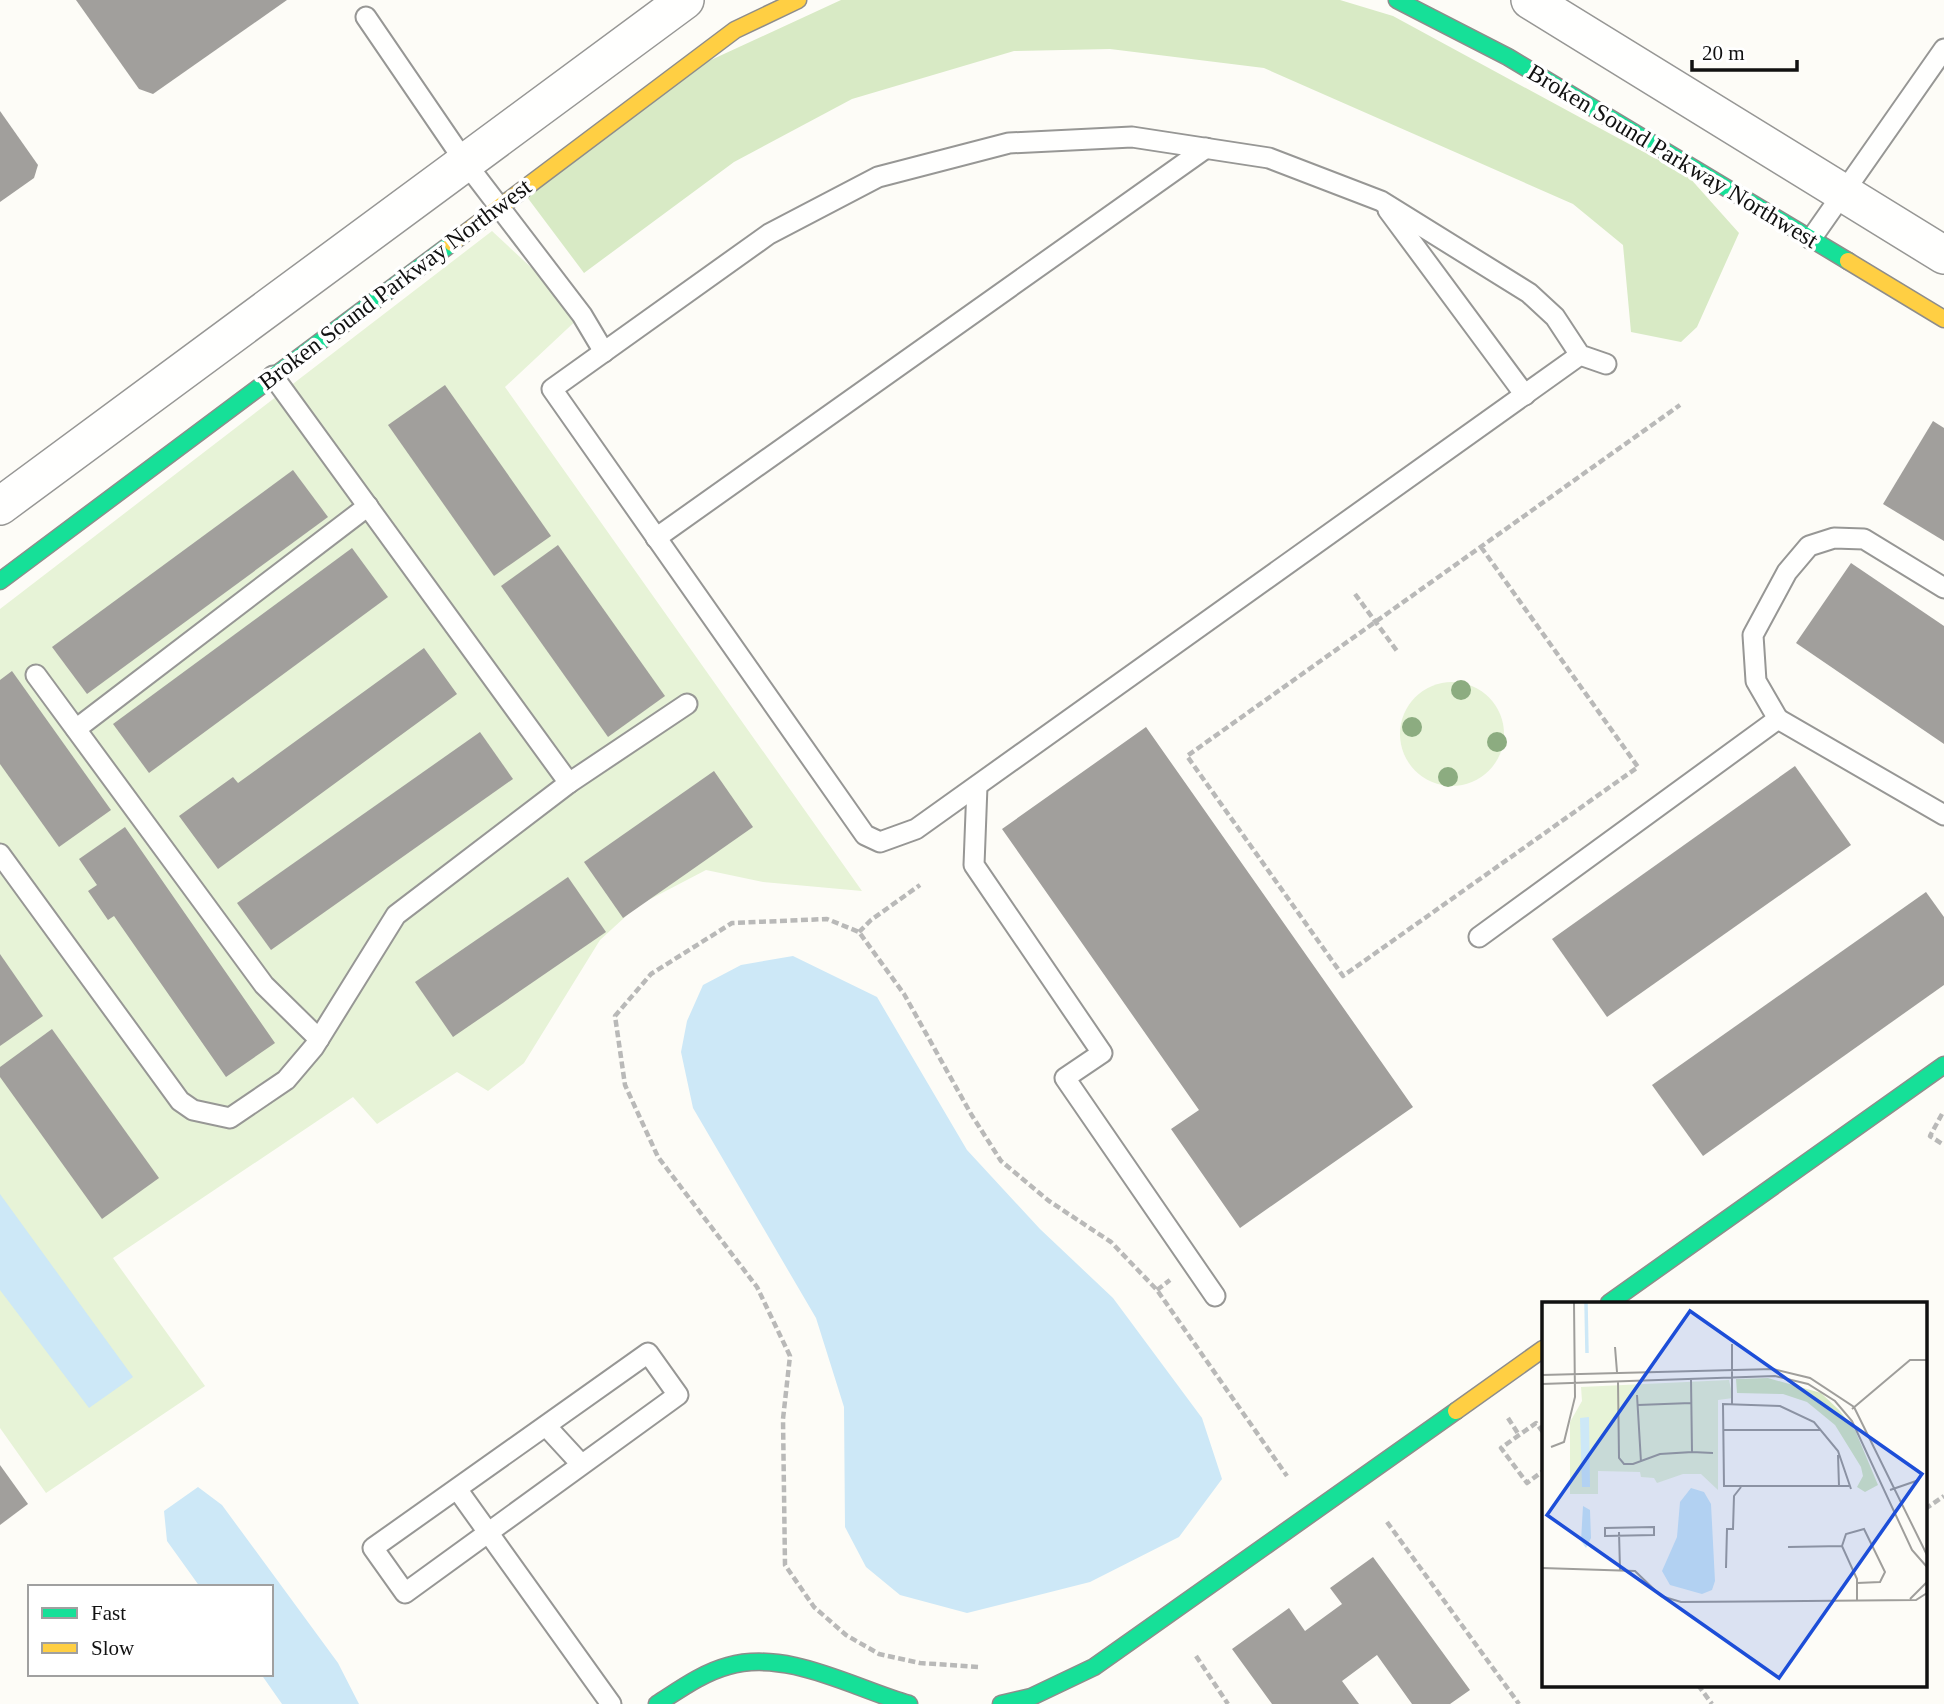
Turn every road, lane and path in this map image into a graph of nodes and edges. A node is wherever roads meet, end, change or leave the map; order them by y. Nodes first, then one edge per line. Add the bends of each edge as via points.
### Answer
1 (685, 0) edge
2 (798, 0) edge
3 (1397, 0) edge
4 (1530, 0) edge
5 (366, 17) dead end
6 (1944, 49) edge
7 (1206, 148) junction
8 (465, 162) junction
9 (1841, 192) junction
10 (1381, 201) junction
11 (498, 206) junction
12 (1811, 239) junction
13 (1944, 254) edge
14 (1944, 319) edge
15 (604, 352) junction
16 (1580, 355) junction
17 (1606, 364) dead end
18 (273, 376) junction
19 (1525, 395) junction
20 (1680, 405) dead end
21 (0, 506) edge
22 (368, 506) junction
23 (656, 538) junction
24 (1481, 547) junction
25 (0, 582) edge
26 (1944, 588) edge
27 (1355, 594) dead end
28 (1375, 622) junction
29 (1397, 651) dead end
30 (36, 675) dead end
31 (687, 704) dead end
32 (1778, 719) junction
33 (76, 729) junction
34 (569, 783) junction
35 (976, 786) junction
36 (1944, 815) edge
37 (0, 854) edge
38 (920, 886) dead end
39 (859, 932) junction
40 (1479, 937) dead end
41 (319, 1039) junction
42 (1944, 1065) edge
43 (1944, 1111) edge
44 (1944, 1144) edge
45 (1215, 1296) dead end
46 (1610, 1302) edge
47 (1542, 1350) edge
48 (546, 1426) junction
49 (1542, 1431) edge
50 (581, 1464) junction
51 (1542, 1472) edge
52 (1287, 1476) dead end
53 (457, 1489) junction
54 (1944, 1496) edge
55 (1926, 1508) edge
56 (1387, 1522) dead end
57 (487, 1533) junction
58 (1196, 1656) dead end
59 (978, 1667) dead end
60 (1699, 1686) edge
61 (611, 1704) edge
62 (657, 1704) edge
63 (909, 1704) edge
64 (1001, 1704) edge
65 (1228, 1704) edge
66 (1518, 1704) edge
67 (1712, 1704) edge

1 - 8 street
2 - 11 street, Broken Sound Parkway Northwest via 735,30
3 - 12 street, Broken Sound Parkway Northwest via 1508,57
4 - 9 street
5 - 8 lane
6 - 9 lane
7 - 10 lane via 1269,158
7 - 15 lane via 1132,137 1009,143 878,177 769,234
7 - 23 lane
8 - 11 lane
8 - 21 street
9 - 12 lane
9 - 13 street
10 - 16 lane via 1529,293 1555,317
10 - 19 lane
11 - 15 lane via 582,315
11 - 18 street, Broken Sound Parkway Northwest
12 - 14 street, Broken Sound Parkway Northwest
15 - 23 lane via 552,389
16 - 17 lane
16 - 19 lane
18 - 22 lane
18 - 25 street, Broken Sound Parkway Northwest
19 - 35 lane
20 - 24 path
22 - 33 lane
22 - 34 lane
23 - 35 lane via 865,835 880,842 916,829
24 - 28 path
24 - 28 path via 1638,766 1343,976 1187,756
26 - 32 lane via 1864,539 1833,538 1809,546 1787,572 1753,635 1756,681
27 - 28 path
28 - 29 path
30 - 33 lane
31 - 34 lane
32 - 36 lane
32 - 40 lane
33 - 41 lane via 264,985
34 - 41 lane via 396,915
35 - 45 lane via 974,865 1102,1054 1065,1078
37 - 41 lane via 180,1101 193,1110 230,1118 286,1080
38 - 39 path
39 - 52 path via 904,994 1001,1161 1049,1201 1111,1242 1157,1290
39 - 59 path via 827,919 732,923 651,974 615,1016 625,1085 658,1157 757,1287 790,1356 783,1419 785,1565 814,1606 846,1635 879,1654 920,1663
42 - 46 street
43 - 44 path via 1930,1136
47 - 64 street via 1094,1667 1031,1697
48 - 50 lane
48 - 50 lane via 648,1353 678,1395
48 - 53 lane
49 - 51 path via 1536,1423 1501,1448 1527,1483
50 - 57 lane
53 - 57 lane
53 - 57 lane via 373,1548 405,1593
54 - 55 path
56 - 66 path
57 - 61 lane
58 - 65 path
60 - 67 path
62 - 63 street via 715,1669 767,1661 812,1670

